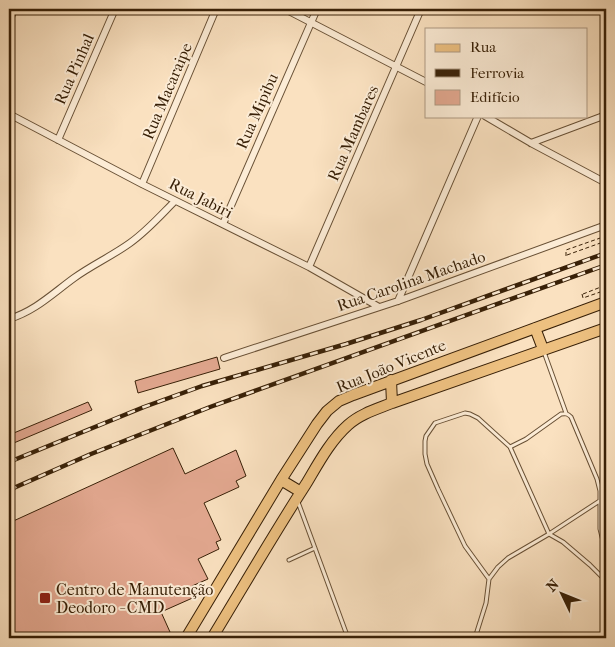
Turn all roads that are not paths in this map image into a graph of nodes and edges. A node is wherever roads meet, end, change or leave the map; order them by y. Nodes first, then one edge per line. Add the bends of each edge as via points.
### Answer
1 (14, 9) edge
2 (115, 9) edge
3 (216, 9) edge
4 (285, 9) edge
5 (317, 9) edge
6 (421, 9) edge
7 (9, 22) edge
8 (311, 23) junction
9 (396, 68) junction
10 (425, 82) edge
11 (9, 114) edge
12 (606, 115) edge
13 (477, 118) edge
14 (488, 118) edge
15 (58, 140) junction
16 (531, 143) junction
17 (606, 183) edge
18 (142, 184) junction
19 (175, 200) junction
20 (222, 224) junction
21 (606, 226) edge
22 (309, 267) junction
23 (398, 301) junction
24 (606, 302) edge
25 (380, 308) junction
26 (9, 319) edge
27 (536, 328) junction
28 (606, 328) edge
29 (543, 350) junction
30 (224, 358) dead end
31 (391, 380) junction
32 (392, 403) junction
33 (566, 413) junction
34 (510, 447) junction
35 (281, 480) junction
36 (298, 495) junction
37 (601, 500) junction
38 (549, 534) junction
39 (314, 548) junction
40 (606, 553) edge
41 (289, 560) dead end
42 (489, 580) junction
43 (606, 581) edge
44 (186, 638) edge
45 (212, 638) edge
46 (348, 638) edge
47 (475, 638) edge

1 - 7 street
2 - 15 street, Rua Pinhal
3 - 18 street, Rua Macaraipe
4 - 8 street
5 - 8 street, Rua Mipibu
6 - 9 street, Rua Mambares
8 - 9 street
8 - 20 street, Rua Mipibu
9 - 10 street
9 - 22 street, Rua Mambares
11 - 15 street, Rua Jabiri
12 - 16 street
13 - 23 street
14 - 16 street
15 - 18 street, Rua Jabiri
16 - 17 street
18 - 19 street, Rua Jabiri
19 - 20 street, Rua Jabiri
19 - 26 street via 130,244 75,278 34,309
20 - 22 street, Rua Jabiri
21 - 23 street, Rua Carolina Machado
22 - 25 street, Rua Jabiri
23 - 25 street, Rua Carolina Machado
24 - 27 main road, Rua João Vicente
25 - 30 street, Rua Carolina Machado
27 - 29 main road
27 - 31 main road, Rua João Vicente
28 - 29 main road
29 - 32 main road
29 - 33 lane
31 - 32 main road
31 - 35 main road, Rua João Vicente via 353,394 327,411
32 - 36 main road via 360,416 341,431
33 - 34 lane
33 - 37 lane via 597,479
34 - 38 lane
34 - 42 lane via 468,413 435,423 425,441 427,464 449,514 465,546
35 - 36 main road
35 - 44 main road, Rua João Vicente
36 - 39 lane
36 - 45 main road
37 - 38 lane
37 - 40 lane via 600,529
38 - 42 lane via 508,558
38 - 43 lane via 563,542
39 - 41 lane
39 - 46 lane
42 - 47 lane via 482,620

